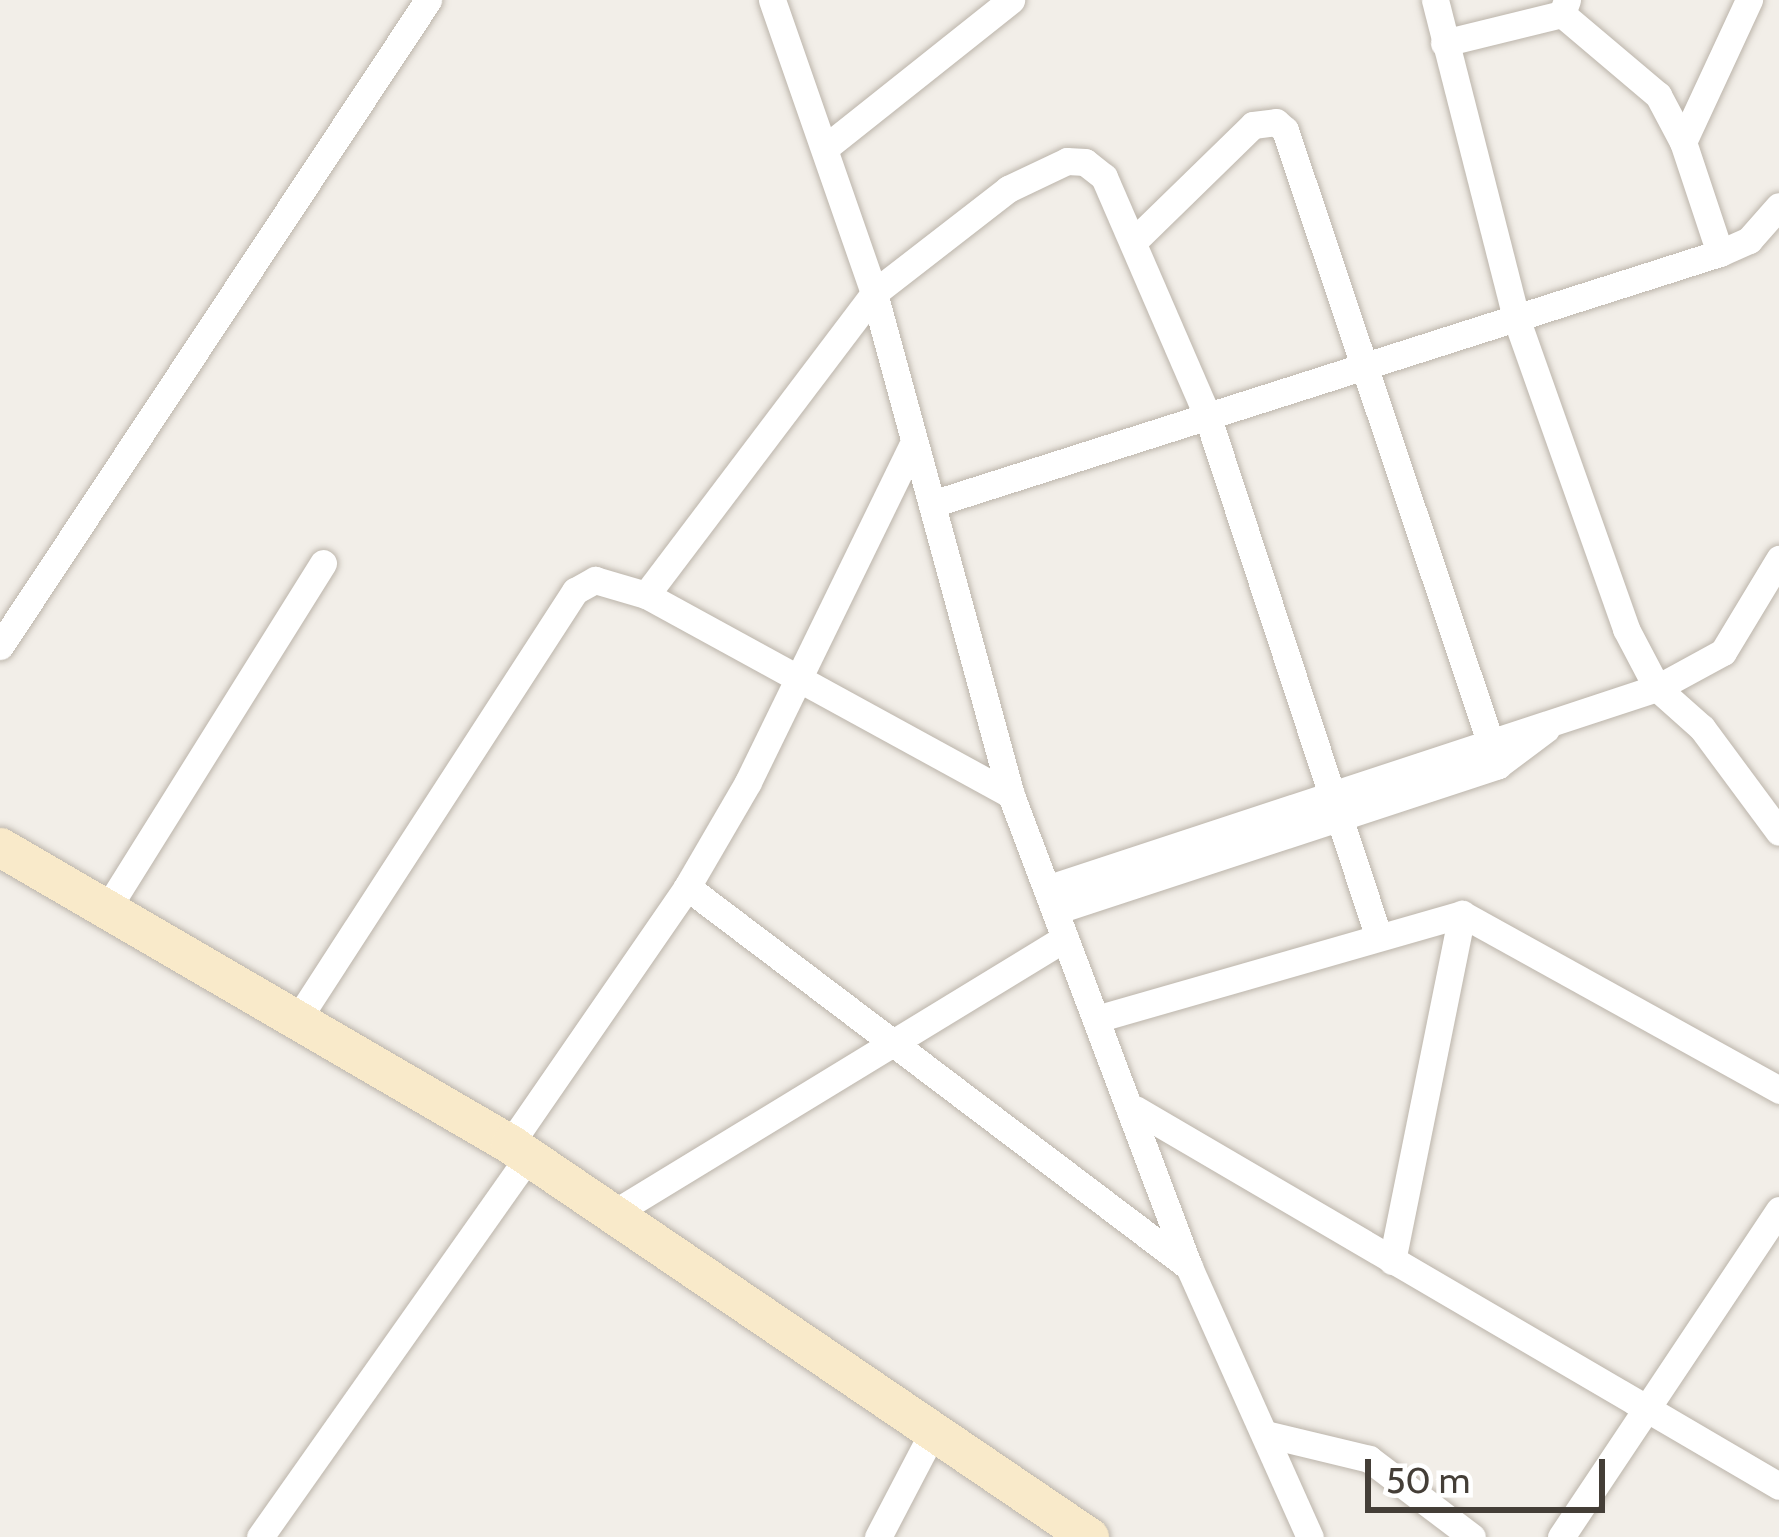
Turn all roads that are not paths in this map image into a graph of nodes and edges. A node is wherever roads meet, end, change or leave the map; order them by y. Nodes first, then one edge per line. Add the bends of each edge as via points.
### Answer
1 (428, 0) edge
2 (772, 0) edge
3 (1011, 0) edge
4 (1435, 0) edge
5 (1749, 0) edge
6 (1564, 7) edge
7 (1444, 43) junction
8 (1683, 142) junction
9 (825, 148) junction
10 (1779, 206) edge
11 (1134, 241) junction
12 (1720, 253) junction
13 (874, 293) junction
14 (1515, 315) junction
15 (1366, 367) junction
16 (1208, 415) junction
17 (914, 442) junction
18 (935, 503) junction
19 (1779, 559) edge
20 (323, 562) dead end
21 (646, 595) junction
22 (0, 646) edge
23 (799, 680) junction
24 (1657, 688) junction
25 (1494, 753) junction
26 (1011, 795) junction
27 (1340, 806) junction
28 (1779, 832) edge
29 (0, 847) edge
30 (687, 887) junction
31 (1055, 898) junction
32 (110, 904) junction
33 (1462, 914) junction
34 (1378, 935) junction
35 (1065, 938) junction
36 (299, 1017) junction
37 (1096, 1019) junction
38 (889, 1042) junction
39 (1779, 1090) edge
40 (1135, 1108) junction
41 (520, 1150) junction
42 (1779, 1210) edge
43 (614, 1213) junction
44 (1392, 1261) junction
45 (1189, 1267) junction
46 (1647, 1411) junction
47 (933, 1432) junction
48 (1270, 1436) junction
49 (1779, 1486) edge
50 (260, 1537) edge
51 (878, 1537) edge
52 (1089, 1537) edge
53 (1310, 1537) edge
54 (1472, 1537) edge
55 (1561, 1537) edge

1 - 22 street
2 - 9 street
3 - 9 street
4 - 7 street
5 - 8 street
6 - 7 street
6 - 8 street via 1658,95
7 - 14 street
8 - 12 street
9 - 13 street
10 - 12 street via 1749,240
11 - 13 street via 1105,177 1067,161 1007,189
11 - 15 street via 1253,125 1276,122 1294,152
11 - 16 street
12 - 14 street
13 - 17 street
13 - 21 street
14 - 15 street
14 - 24 street via 1626,629
15 - 16 street
15 - 25 street
16 - 18 street
16 - 27 street
17 - 18 street
17 - 23 street
18 - 26 street
19 - 24 street via 1723,652
20 - 32 street
21 - 23 street
21 - 36 street via 604,580 575,591
23 - 26 street
23 - 30 street
24 - 25 street
24 - 28 street via 1702,728
25 - 27 street
26 - 31 street
27 - 31 street
27 - 34 street
29 - 32 street
30 - 38 street
30 - 41 street
31 - 35 street
32 - 36 street
33 - 34 street
33 - 39 street
33 - 44 street
34 - 37 street
35 - 37 street
35 - 38 street
36 - 41 street
37 - 40 street
38 - 43 street
38 - 45 street
40 - 44 street
40 - 45 street
41 - 43 street
41 - 50 street
42 - 46 street
43 - 47 street
44 - 46 street
45 - 48 street
46 - 49 street
46 - 55 street
47 - 51 street
47 - 52 street
48 - 53 street
48 - 54 street via 1369,1459

